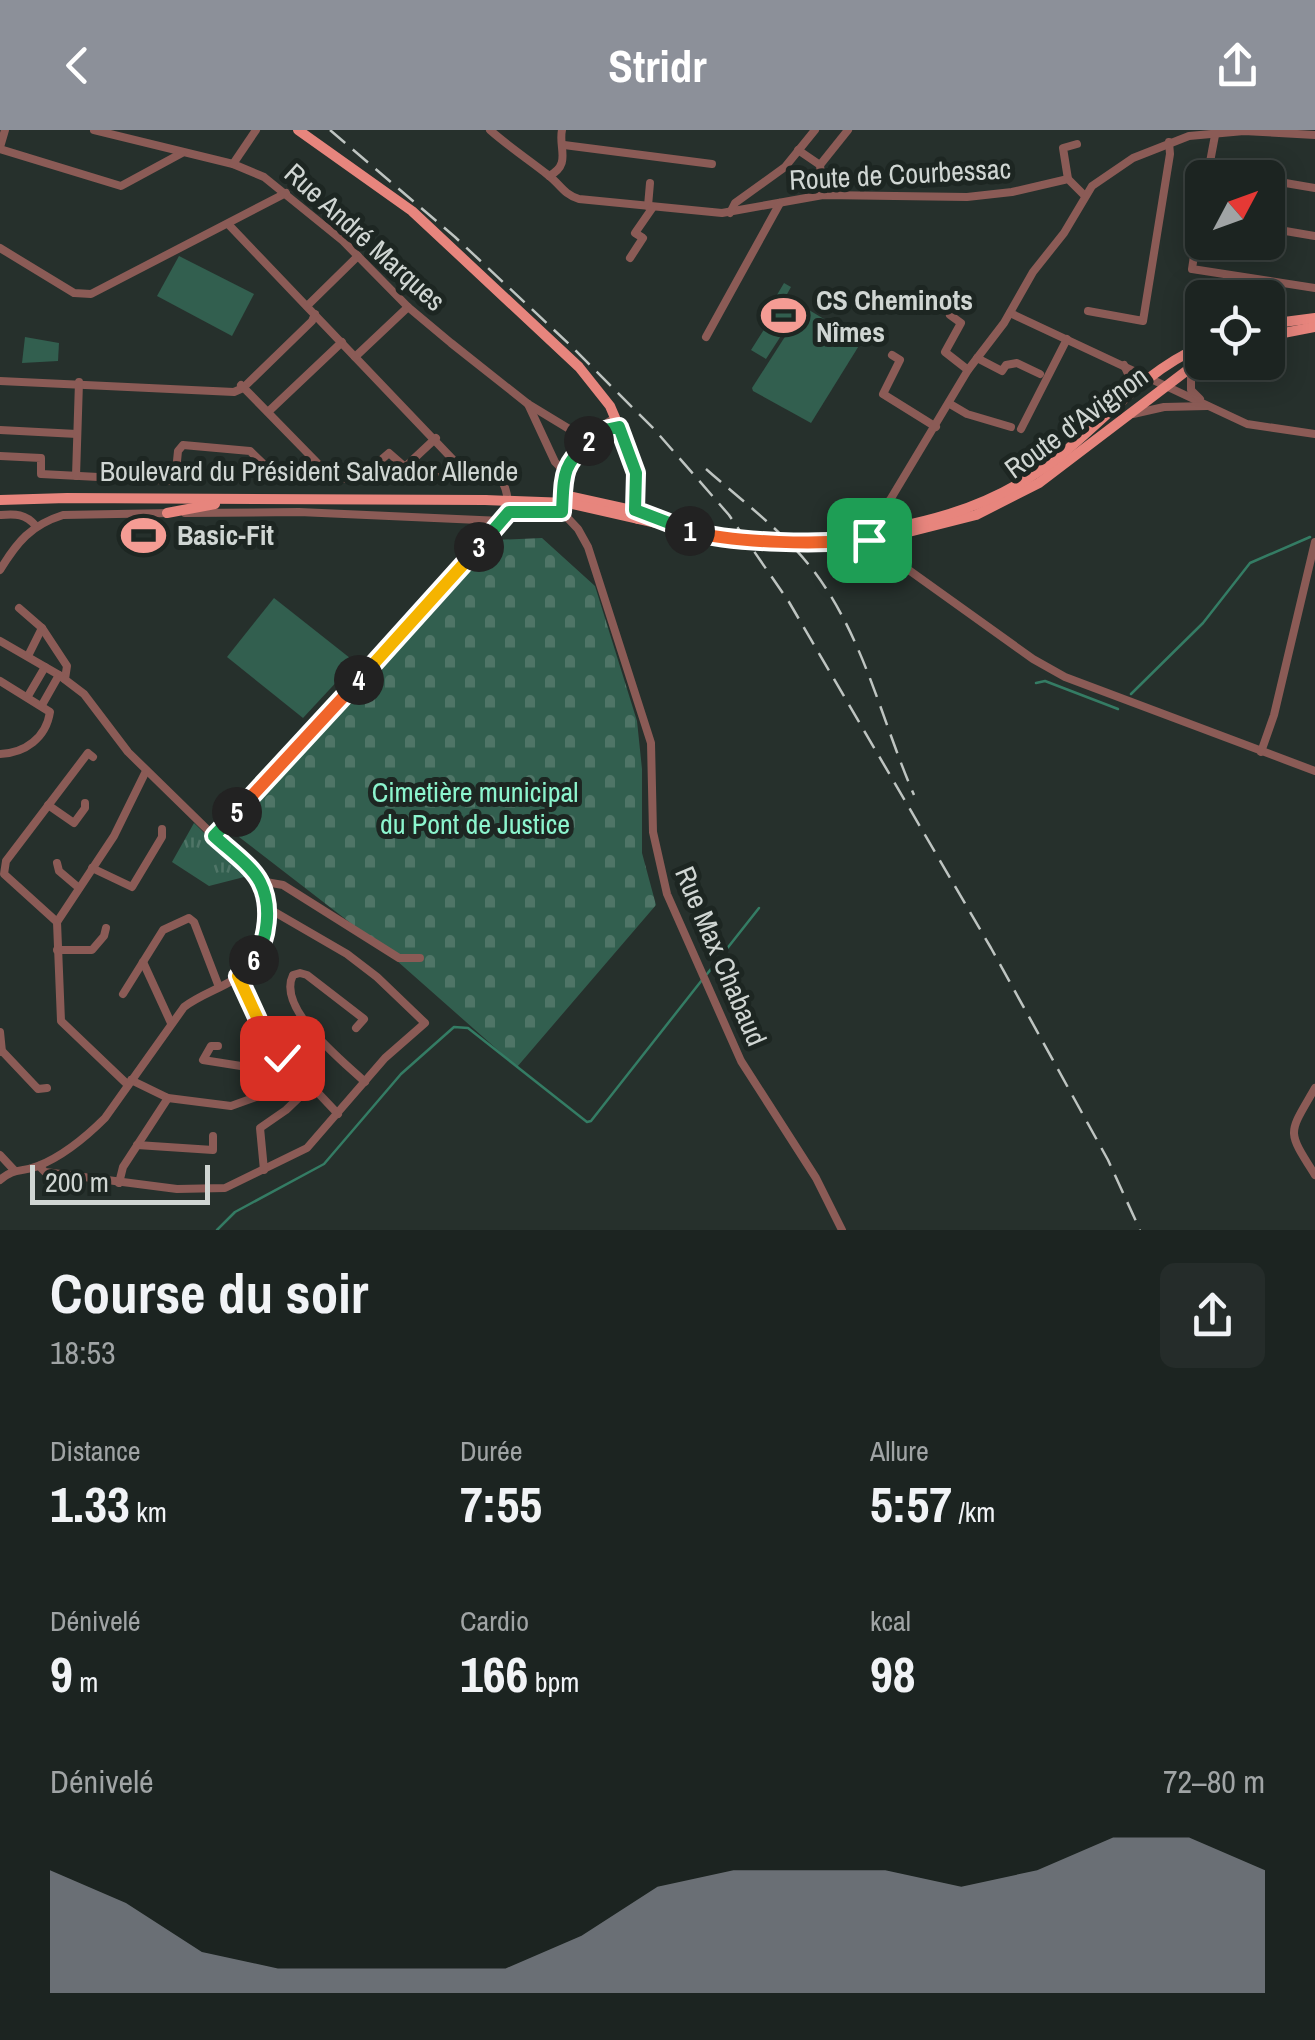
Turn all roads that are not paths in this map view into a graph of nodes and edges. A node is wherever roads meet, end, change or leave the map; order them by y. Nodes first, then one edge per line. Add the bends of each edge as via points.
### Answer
1 (5, 130) edge
2 (94, 130) edge
3 (256, 130) edge
4 (298, 130) edge
5 (490, 130) edge
6 (562, 130) edge
7 (815, 130) edge
8 (848, 130) edge
9 (1216, 131) edge
10 (1315, 135) edge
11 (1169, 142) junction
12 (1077, 144) dead end
13 (564, 145) junction
14 (0, 148) edge
15 (798, 150) junction
16 (182, 154) junction
17 (1210, 160) edge
18 (234, 164) junction
19 (712, 164) dead end
20 (820, 165) junction
21 (549, 176) junction
22 (1068, 178) junction
23 (650, 183) dead end
24 (1285, 183) edge
25 (1315, 188) edge
26 (286, 193) junction
27 (823, 195) junction
28 (1084, 195) junction
29 (780, 203) junction
30 (650, 206) junction
31 (730, 212) junction
32 (228, 225) junction
33 (1285, 231) edge
34 (1315, 236) edge
35 (0, 248) edge
36 (358, 256) junction
37 (630, 258) dead end
38 (1194, 260) edge
39 (1315, 288) edge
40 (307, 306) junction
41 (408, 306) junction
42 (1010, 312) junction
43 (1088, 312) dead end
44 (315, 314) junction
45 (950, 315) dead end
46 (1314, 318) edge
47 (1285, 322) edge
48 (1285, 329) edge
49 (706, 337) dead end
50 (1067, 340) junction
51 (341, 342) junction
52 (892, 355) dead end
53 (1185, 356) edge
54 (355, 357) junction
55 (977, 358) junction
56 (1124, 365) junction
57 (968, 370) junction
58 (1185, 370) edge
59 (1040, 374) dead end
60 (1150, 377) junction
61 (1191, 380) edge
62 (0, 381) edge
63 (79, 384) junction
64 (1164, 385) junction
65 (242, 387) junction
66 (1129, 394) junction
67 (950, 404) junction
68 (1207, 406) junction
69 (268, 412) junction
70 (1126, 416) junction
71 (540, 417) junction
72 (617, 422) junction
73 (936, 426) junction
74 (0, 430) edge
75 (77, 434) junction
76 (1315, 434) edge
77 (435, 439) junction
78 (589, 441) junction
79 (0, 456) edge
80 (405, 467) junction
81 (564, 471) junction
82 (470, 472) junction
83 (76, 476) junction
84 (333, 479) junction
85 (0, 497) edge
86 (485, 497) junction
87 (240, 499) junction
88 (566, 504) junction
89 (509, 512) junction
90 (166, 513) junction
91 (636, 514) junction
92 (0, 515) edge
93 (502, 521) junction
94 (36, 526) junction
95 (862, 526) dead end
96 (886, 538) junction
97 (862, 540) junction
98 (818, 541) junction
99 (1315, 542) edge
100 (885, 554) junction
101 (0, 570) edge
102 (19, 608) dead end
103 (42, 628) junction
104 (0, 641) edge
105 (28, 656) junction
106 (45, 666) junction
107 (62, 677) junction
108 (0, 680) edge
109 (25, 695) junction
110 (42, 705) junction
111 (1261, 752) junction
112 (0, 754) edge
113 (93, 757) dead end
114 (146, 770) junction
115 (1315, 772) edge
116 (85, 803) dead end
117 (48, 805) junction
118 (162, 829) dead end
119 (214, 836) junction
120 (58, 863) dead end
121 (92, 868) junction
122 (260, 881) junction
123 (79, 888) junction
124 (266, 907) junction
125 (57, 922) junction
126 (106, 928) dead end
127 (57, 950) junction
128 (420, 958) dead end
129 (143, 962) junction
130 (238, 976) junction
131 (219, 987) junction
132 (123, 994) dead end
133 (171, 1023) junction
134 (356, 1028) dead end
135 (0, 1032) edge
136 (218, 1046) dead end
137 (2, 1053) edge
138 (282, 1058) junction
139 (130, 1082) junction
140 (365, 1082) junction
141 (310, 1086) junction
142 (46, 1088) dead end
143 (1315, 1088) edge
144 (256, 1097) dead end
145 (168, 1098) junction
146 (338, 1114) junction
147 (213, 1136) dead end
148 (136, 1145) junction
149 (0, 1155) edge
150 (39, 1166) junction
151 (14, 1170) junction
152 (264, 1170) junction
153 (1315, 1176) edge
154 (0, 1180) edge
155 (120, 1184) junction
156 (842, 1230) edge

1 - 14 street
2 - 16 street, Rue André Marques
3 - 18 street
4 - 72 main road via 412,211 579,367
5 - 21 street, Route de Courbessac
6 - 13 street
7 - 15 street
8 - 20 street
9 - 10 street
9 - 11 street
9 - 17 street
11 - 28 street
11 - 43 street via 1143,321
12 - 22 street via 1063,148
13 - 19 street
13 - 21 street via 562,166
14 - 16 street via 121,186
15 - 20 street
15 - 31 street
16 - 18 street, Rue André Marques
18 - 26 street, Rue André Marques
20 - 27 street
21 - 30 street, Route de Courbessac via 567,195
22 - 27 street, Route de Courbessac via 967,198
22 - 28 street
23 - 30 street
24 - 25 street
26 - 32 street
26 - 36 street, Rue André Marques
27 - 29 street, Route de Courbessac
28 - 42 street
29 - 31 street, Route de Courbessac
29 - 49 street
30 - 31 street, Route de Courbessac
30 - 37 street
32 - 35 street via 92,294 78,294
32 - 40 street
33 - 34 street
36 - 40 street
36 - 41 street, Rue André Marques
38 - 39 street via 1192,269
40 - 44 street
41 - 54 street
41 - 71 street, Rue André Marques
42 - 50 street
42 - 55 street
44 - 51 street
44 - 65 street
45 - 57 street via 961,322 945,352
46 - 47 main road
46 - 48 main road
50 - 56 street
50 - 67 street via 1016,428
51 - 54 street
51 - 69 street
52 - 73 street via 900,360 883,394
53 - 60 main road, Route d'Avignon
54 - 77 street
55 - 57 street
55 - 59 street via 1002,371 1017,363
56 - 60 street
56 - 66 street
57 - 67 street
58 - 64 main road, Route d'Avignon
60 - 64 street
60 - 66 main road, Route d'Avignon
61 - 68 street via 1191,390
62 - 63 street
63 - 65 street via 234,392
63 - 75 street
64 - 68 street
64 - 70 main road, Route d'Avignon
65 - 69 street
66 - 98 main road, Route d'Avignon via 1060,456 1003,493 922,522
67 - 73 street
68 - 70 street
68 - 76 street via 1247,424
69 - 84 street
70 - 96 main road, Route d'Avignon via 1012,498 976,515
71 - 78 street, Rue André Marques
71 - 81 street
72 - 78 street via 604,424
72 - 91 main road via 636,473
73 - 95 street via 890,500
74 - 75 street
75 - 83 street
77 - 80 street
77 - 82 street
78 - 81 street
79 - 83 street via 41,458 41,474
80 - 82 street via 414,476
80 - 84 street via 389,453 357,479
81 - 88 street
82 - 89 street via 499,477 507,486
83 - 84 street via 176,480 183,446 250,451 280,480
85 - 86 main road, Boulevard du Président Salvador Allende
85 - 87 main road, Boulevard du Président Salvador Allende
86 - 87 main road, Boulevard du Président Salvador Allende
86 - 88 main road, Boulevard du Président Salvador Allende, bridge
87 - 90 main road
88 - 89 street
88 - 91 main road, Boulevard du Président Salvador Allende
88 - 156 street, Rue Max Chabaud via 588,547 651,743 655,853 667,894 741,1061
89 - 93 street
90 - 93 street
90 - 94 street via 63,516
91 - 98 main road, Boulevard du Président Salvador Allende, bridge via 694,533
92 - 94 street via 25,516
93 - 119 street
94 - 101 street
96 - 97 main road, Route d'Avignon
96 - 100 street
97 - 98 main road, Route d'Avignon
97 - 100 street
99 - 111 street
100 - 111 street via 1065,677
102 - 103 street
103 - 105 street
103 - 107 street via 67,666
104 - 105 street
105 - 106 street
106 - 107 street
106 - 109 street
107 - 110 street
107 - 114 street
108 - 109 street
109 - 110 street
110 - 112 street via 51,718 29,748
111 - 115 street
113 - 117 street via 88,753
114 - 119 street
114 - 121 street
116 - 117 street via 74,823
117 - 125 street via 3,869
118 - 121 street via 132,887
119 - 122 street
120 - 123 street
121 - 123 street
122 - 124 street
122 - 128 street via 283,884 399,958
123 - 125 street
124 - 130 street via 262,949
124 - 140 street via 347,954 426,1023
125 - 127 street
126 - 127 street via 92,950
127 - 139 street via 61,1021
129 - 131 street via 165,928 190,918
129 - 132 street
129 - 133 street
130 - 131 street
130 - 138 street
131 - 133 street
133 - 139 street
134 - 140 street via 364,1019 351,1007 307,976 294,975 290,987 300,1015
135 - 137 street
136 - 138 street via 204,1060 266,1070
137 - 142 street via 38,1089
138 - 141 street
139 - 145 street
139 - 150 street via 92,1132
140 - 146 street
141 - 146 street
141 - 152 street via 260,1128
143 - 153 street via 1291,1137
144 - 145 street via 231,1106
145 - 148 street
146 - 152 street via 307,1148
147 - 148 street via 213,1150
148 - 155 street
149 - 151 street
150 - 151 street
150 - 155 street
151 - 154 street
152 - 155 street via 226,1188

